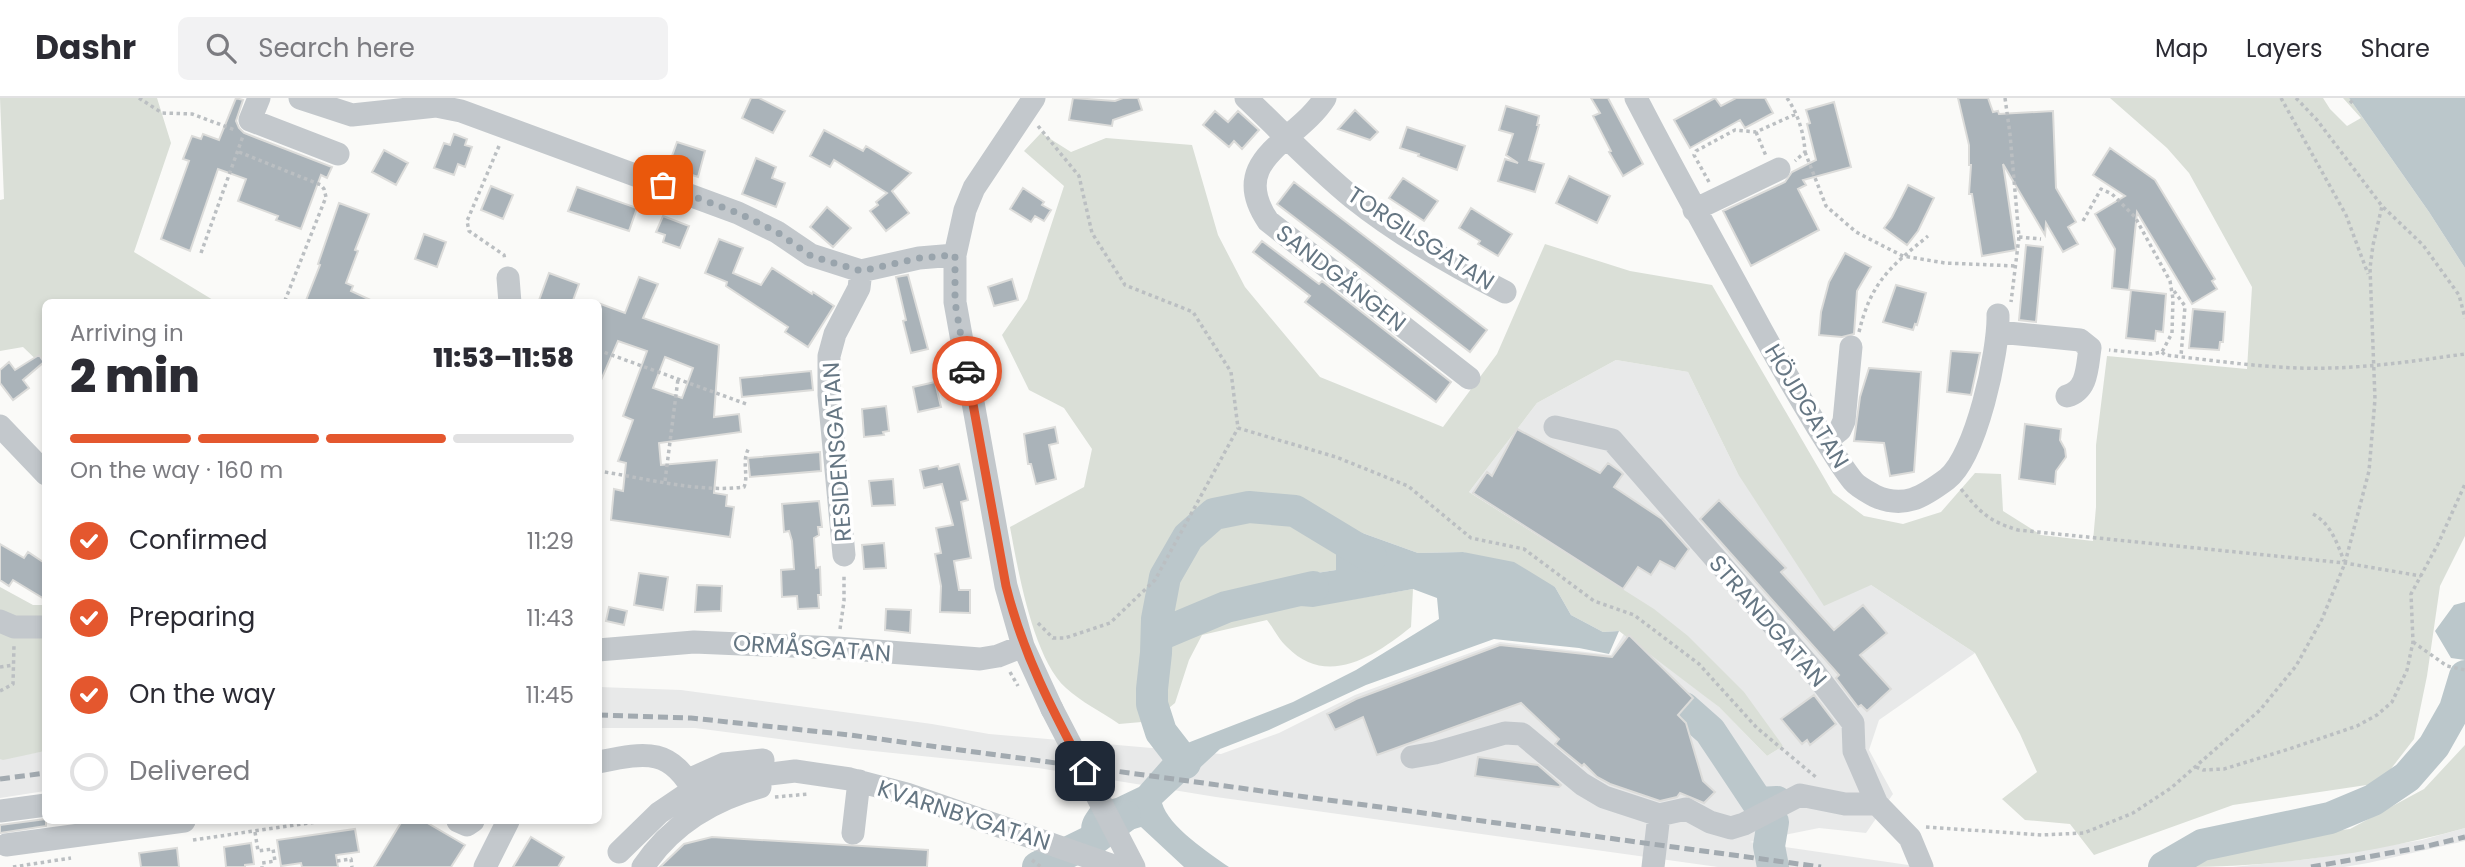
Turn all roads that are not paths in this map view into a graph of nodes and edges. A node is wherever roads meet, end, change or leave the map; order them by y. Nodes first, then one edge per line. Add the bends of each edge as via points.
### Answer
1 (259, 98) edge
2 (1034, 98) edge
3 (1246, 98) edge
4 (1325, 98) edge
5 (1636, 98) edge
6 (310, 100) edge
7 (1287, 137) junction
8 (338, 154) dead end
9 (1779, 169) road end
10 (1694, 210) junction
11 (955, 255) junction
12 (861, 271) junction
13 (508, 278) road end
14 (1505, 292) dead end
15 (510, 299) edge
16 (1851, 347) road end
17 (1469, 378) dead end
18 (2067, 396) dead end
19 (0, 426) edge
20 (1555, 427) dead end
21 (1826, 441) junction
22 (42, 470) edge
23 (844, 555) road end
24 (7, 624) edge
25 (42, 627) edge
26 (1023, 646) junction
27 (602, 650) edge
28 (1412, 757) dead end
29 (602, 761) edge
30 (854, 780) junction
31 (695, 793) junction
32 (1877, 804) junction
33 (42, 806) edge
34 (0, 811) edge
35 (1659, 815) junction
36 (162, 824) edge
37 (506, 824) edge
38 (853, 833) dead end
39 (6, 845) dead end
40 (1075, 858) edge
41 (616, 859) edge
42 (485, 867) edge
43 (643, 867) edge
44 (1117, 867) edge
45 (1134, 867) edge
46 (1653, 867) edge
47 (1922, 867) edge

1 - 8 street via 246,127
2 - 11 street via 974,188
3 - 7 street, TORGILSGATAN
4 - 7 street, SANDGÅNGEN
5 - 10 street, HÖJDGATAN
6 - 12 street via 352,115 436,106 461,111 738,213 811,256
7 - 14 street, TORGILSGATAN via 1353,198 1459,268
7 - 17 street, SANDGÅNGEN via 1259,166 1255,177 1255,197 1268,221
9 - 10 street
10 - 21 street, HÖJDGATAN
11 - 12 street
11 - 26 street via 955,302 1006,586
12 - 23 street, RESIDENSGATAN via 859,288 835,334 830,356 829,395
13 - 15 street
16 - 21 street via 1844,421
18 - 21 street, HÖJDGATAN via 2076,394 2085,382 2090,348 2080,340 1998,324 1973,436 1951,477 1923,497 1894,502 1874,495 1854,483
19 - 22 street
20 - 32 street, STRANDGATAN via 1612,440 1811,668 1853,723 1854,751
24 - 25 street
26 - 27 street, ORMÅSGATAN via 980,659 694,642
26 - 45 street, bridge
28 - 35 street via 1506,733 1522,734 1582,784 1604,797
29 - 31 street via 647,754 663,758 681,772
30 - 31 street, KVARNBYGATAN via 764,786 734,794
30 - 31 street, KVARNBYGATAN via 812,765 757,759 724,764
30 - 38 street
30 - 40 street, KVARNBYGATAN via 1051,844
31 - 41 street, KVARNBYGATAN via 659,813
31 - 43 street, KVARNBYGATAN
32 - 35 street via 1845,804 1800,795 1731,828 1686,809
32 - 47 street, STRANDGATAN via 1910,838
33 - 34 street
35 - 46 street
36 - 39 street
37 - 42 street
40 - 44 street, KVARNBYGATAN

